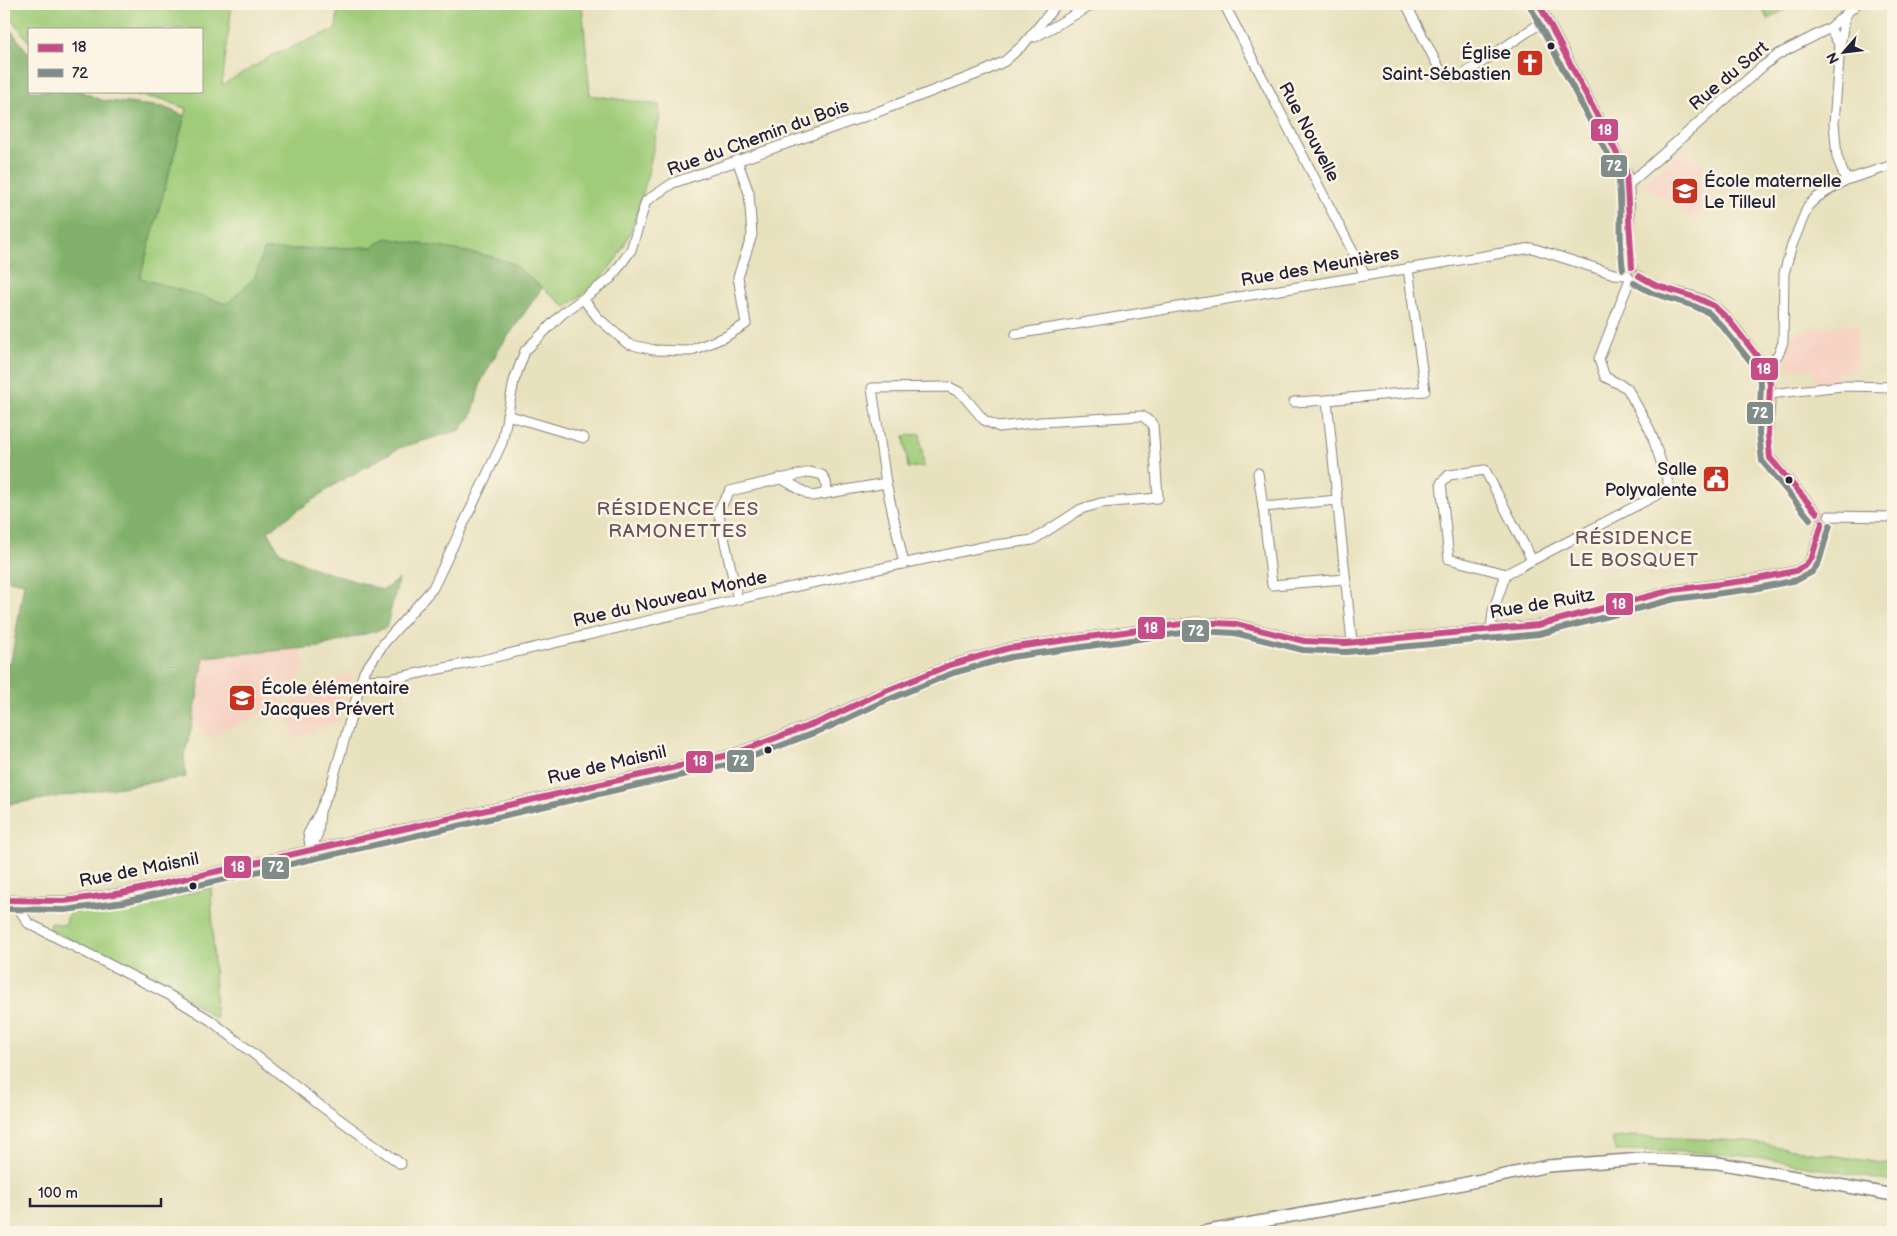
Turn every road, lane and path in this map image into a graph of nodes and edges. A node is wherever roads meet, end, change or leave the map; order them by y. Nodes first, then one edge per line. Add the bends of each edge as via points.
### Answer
1 (1057, 4) edge
2 (1094, 4) edge
3 (1224, 4) edge
4 (1406, 4) edge
5 (1539, 4) edge
6 (1857, 4) edge
7 (1845, 15) junction
8 (1547, 19) junction
9 (1830, 28) junction
10 (1024, 44) junction
11 (1840, 46) junction
12 (737, 160) junction
13 (1893, 164) edge
14 (1846, 180) junction
15 (1629, 184) junction
16 (1408, 268) junction
17 (1365, 275) junction
18 (1632, 277) junction
19 (584, 300) junction
20 (1016, 334) dead end
21 (1767, 368) junction
22 (1893, 387) edge
23 (1769, 394) junction
24 (1327, 400) junction
25 (1294, 402) dead end
26 (508, 415) junction
27 (584, 438) dead end
28 (1258, 473) dead end
29 (780, 478) junction
30 (886, 483) junction
31 (824, 494) junction
32 (1337, 500) junction
33 (1263, 508) junction
34 (1893, 517) edge
35 (1825, 520) junction
36 (1532, 560) junction
37 (904, 564) junction
38 (1506, 574) junction
39 (1345, 579) junction
40 (738, 600) junction
41 (1236, 624) joint
42 (1491, 630) junction
43 (1352, 642) junction
44 (361, 680) junction
45 (311, 850) junction
46 (4, 900) edge
47 (14, 901) junction
48 (402, 1164) dead end
49 (1893, 1195) edge
50 (1202, 1232) edge

1 - 10 street, Rue du Chemin du Bois
2 - 10 street
3 - 17 street, Rue Nouvelle
4 - 8 street via 1439,68 1448,76 1461,76
5 - 8 street
6 - 7 street, Rue du Sart
7 - 9 street, Rue du Sart
7 - 11 street
8 - 15 street via 1623,165
9 - 11 street
9 - 15 street, Rue du Sart via 1779,54 1763,66
10 - 12 street, Rue du Chemin du Bois via 1005,61 986,71
11 - 14 street via 1834,123 1837,156
12 - 19 street, Rue du Chemin du Bois via 673,183 646,201 631,250 611,278
12 - 19 street via 749,193 752,235 738,277 746,324 725,337 689,351 654,350 628,344 598,318
13 - 14 street
14 - 21 street via 1808,206 1784,273 1783,342
15 - 18 street via 1628,242 1632,267 1639,270
16 - 17 street, Rue des Meunières
16 - 18 street, Rue des Meunières via 1532,248
16 - 24 street via 1425,391
17 - 20 street, Rue des Meunières
18 - 21 street via 1704,300 1715,307
18 - 36 street via 1599,359 1605,377 1627,388 1650,430 1670,488
19 - 26 street, Rue du Chemin du Bois via 562,314 525,352 514,382
21 - 23 street
22 - 23 street via 1842,386
23 - 35 street via 1767,447 1770,458 1817,513 1816,519
24 - 25 street
24 - 32 street
26 - 27 street
26 - 44 street, Rue du Chemin du Bois via 502,443 433,588 385,642
28 - 33 street
29 - 31 street via 812,496
29 - 31 street via 810,472 822,475 827,487
29 - 40 street via 730,491 718,511
30 - 31 street
30 - 37 street
30 - 37 street, Rue du Nouveau Monde via 872,388 948,387 961,393 984,420 999,427 1142,416 1153,424 1158,498 1081,509 1033,540 987,546
32 - 33 street
32 - 39 street
33 - 39 street via 1272,585
34 - 35 street
35 - 42 street, Rue de Ruitz via 1812,557 1795,571 1673,590 1582,615
36 - 38 street
36 - 38 street via 1485,470 1449,475 1441,483 1449,560
37 - 40 street, Rue du Nouveau Monde
38 - 42 street via 1493,611
39 - 43 street
40 - 44 street, Rue du Nouveau Monde via 474,662 390,679
41 - 43 street, Rue de Ruitz via 1304,641
41 - 45 street, Rue de Maisnil via 1196,622 1009,648 950,665 824,720 733,754
42 - 43 street, Rue de Ruitz
44 - 45 street, Rue du Chemin du Bois via 330,786 308,834
45 - 47 street, Rue de Maisnil via 122,893 64,901
46 - 47 street, Rue de Maisnil
47 - 48 street via 28,924 169,995 210,1020
49 - 50 main road via 1718,1163 1642,1159 1548,1166

